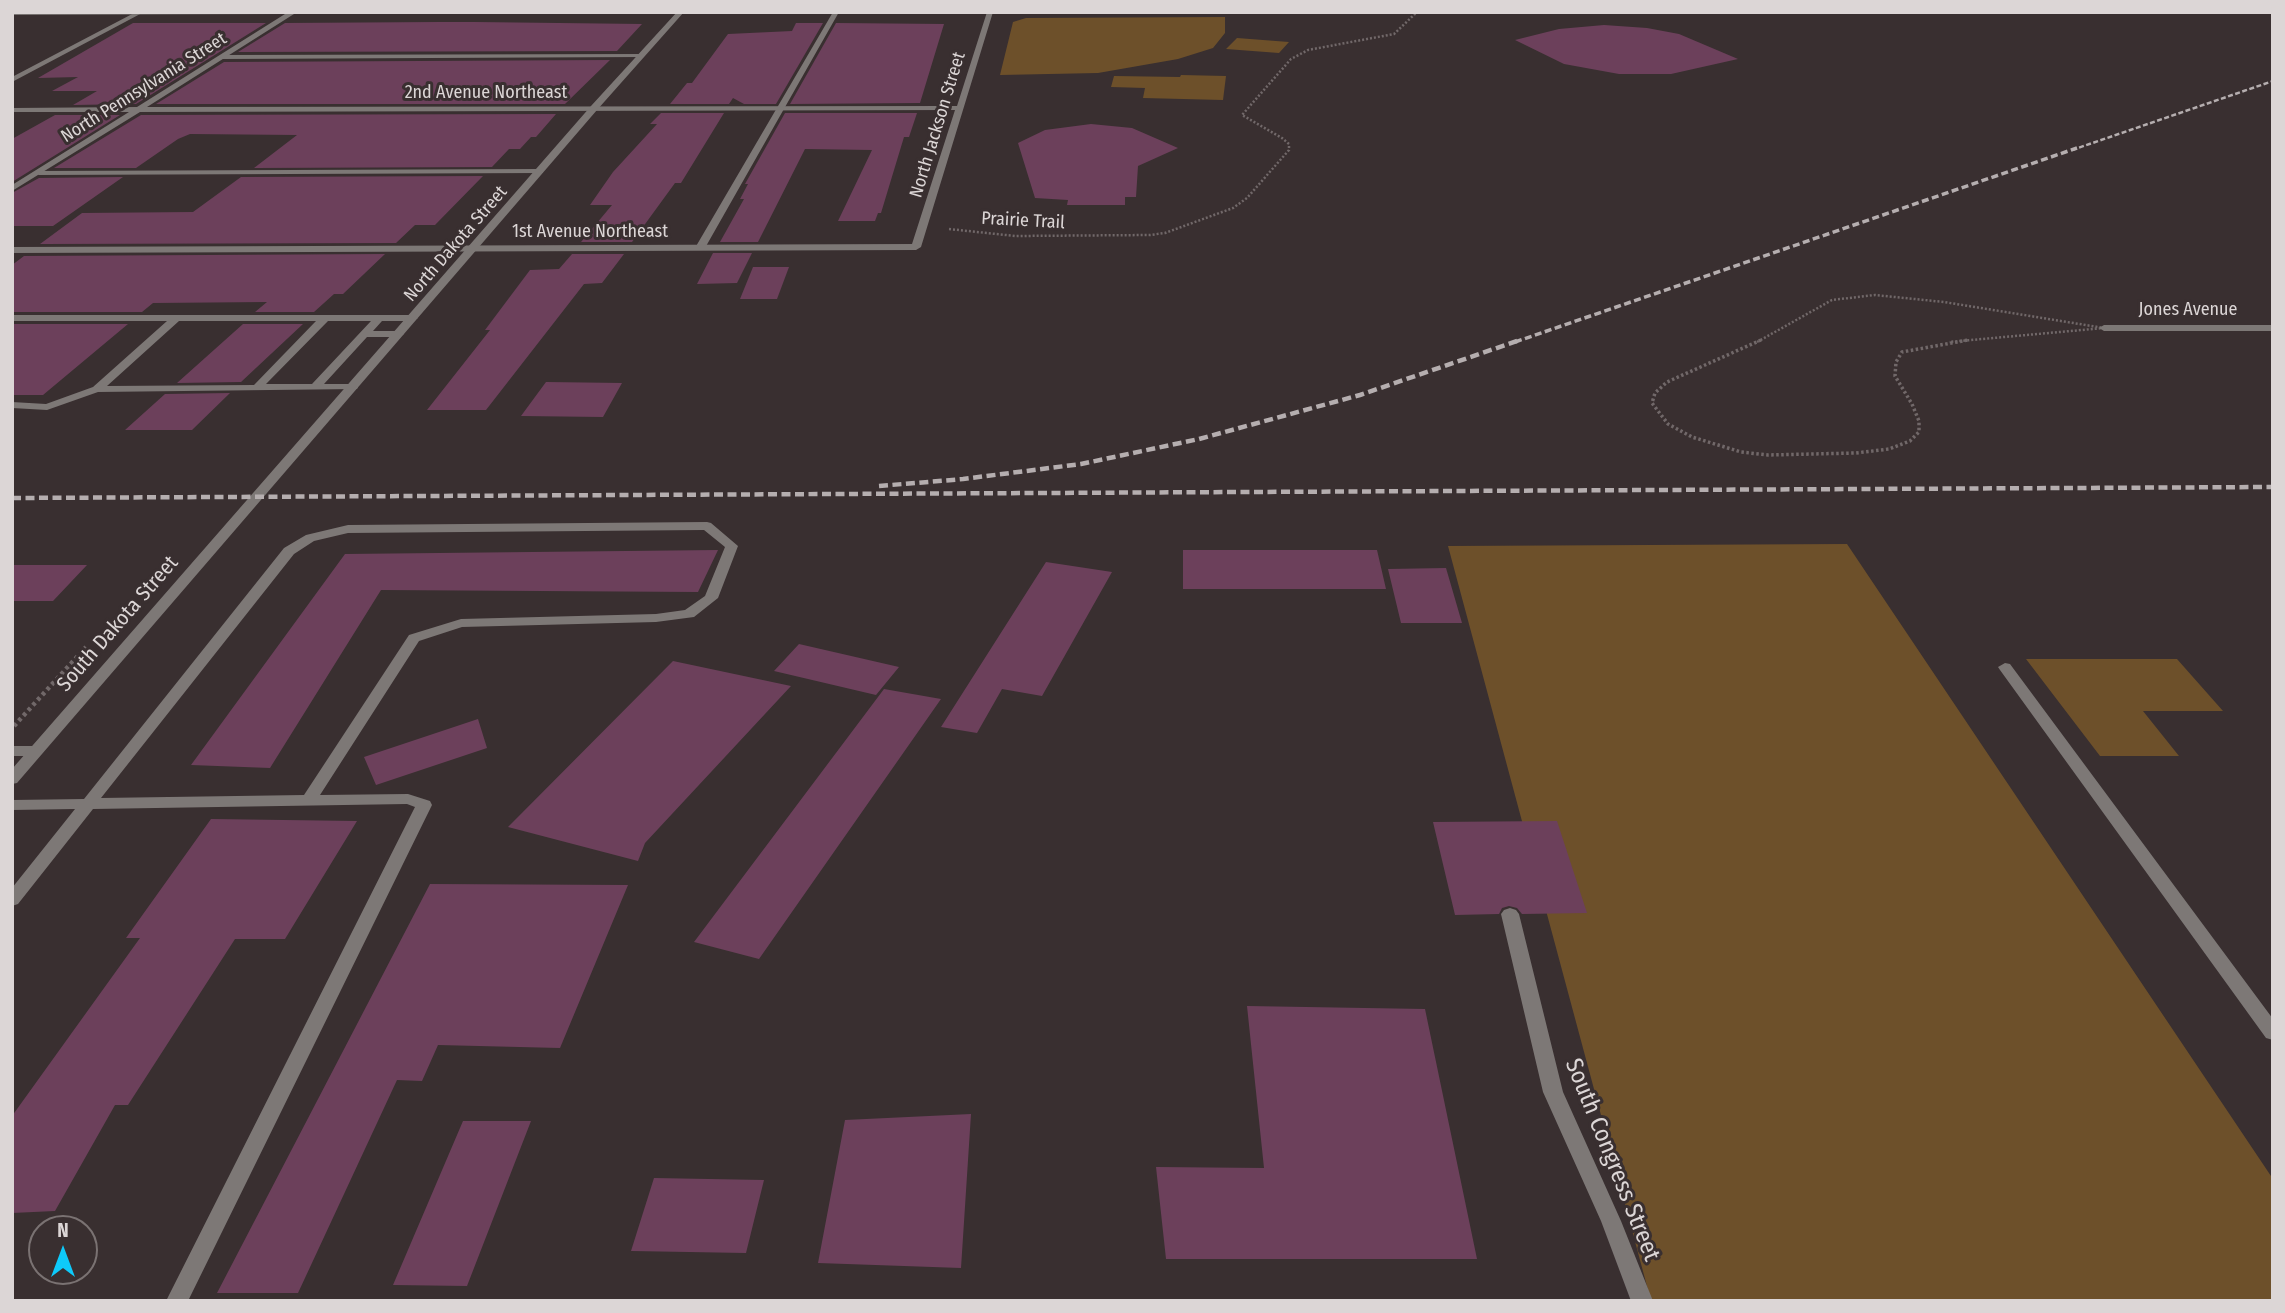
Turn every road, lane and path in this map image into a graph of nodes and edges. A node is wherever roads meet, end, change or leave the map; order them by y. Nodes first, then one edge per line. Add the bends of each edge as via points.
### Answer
1 (633, 12) edge
2 (681, 12) edge
3 (836, 12) edge
4 (990, 12) edge
5 (1417, 12) edge
6 (12, 13) edge
7 (138, 13) edge
8 (293, 13) edge
9 (641, 56) junction
10 (222, 57) junction
11 (12, 80) edge
12 (594, 108) junction
13 (778, 108) junction
14 (959, 108) junction
15 (12, 110) edge
16 (139, 110) junction
17 (540, 171) junction
18 (39, 173) junction
19 (12, 189) edge
20 (923, 228) junction
21 (916, 247) joint
22 (700, 248) junction
23 (474, 249) junction
24 (12, 250) edge
25 (12, 318) edge
26 (176, 318) junction
27 (325, 318) junction
28 (379, 318) junction
29 (413, 318) junction
30 (2104, 328) junction
31 (2273, 328) edge
32 (364, 334) junction
33 (399, 334) junction
34 (315, 387) junction
35 (353, 387) junction
36 (257, 388) junction
37 (97, 389) junction
38 (12, 405) edge
39 (256, 498) joint
40 (2005, 667) dead end
41 (12, 751) edge
42 (36, 751) junction
43 (12, 779) edge
44 (309, 800) junction
45 (86, 804) junction
46 (12, 805) edge
47 (12, 900) edge
48 (1510, 914) dead end
49 (2273, 1033) edge
50 (177, 1301) edge
51 (1642, 1301) edge

1 - 8 street
2 - 9 street, North Dakota Street
3 - 13 street
4 - 14 street, North Jackson Street
5 - 20 path, Prairie Trail via 1394,34 1308,50 1291,60 1243,111 1242,116 1282,138 1289,150 1233,208 1150,235 1015,236
6 - 7 street
7 - 8 street
7 - 11 street
8 - 10 street, North Pennsylvania Street
9 - 10 street
9 - 12 street, North Dakota Street
10 - 16 street, North Pennsylvania Street
12 - 13 street, 2nd Avenue Northeast
12 - 16 street, 2nd Avenue Northeast
12 - 17 street, North Dakota Street
13 - 14 street, 2nd Avenue Northeast
13 - 22 street
14 - 20 street, North Jackson Street
15 - 16 street, 2nd Avenue Northeast
16 - 18 street, North Pennsylvania Street
17 - 18 street
17 - 23 street, North Dakota Street
18 - 19 street, North Pennsylvania Street
20 - 21 street, North Jackson Street
21 - 22 street, 1st Avenue Northeast
22 - 23 street, 1st Avenue Northeast
23 - 24 street, 1st Avenue Northeast
23 - 29 street, North Dakota Street
25 - 26 street
26 - 27 street
26 - 37 street
27 - 28 street
27 - 36 street
28 - 29 street
28 - 32 street
29 - 33 street, North Dakota Street
30 - 30 path via 1947,342 1902,352 1895,376 1912,404 1919,432 1910,442 1889,449 1768,455 1741,452 1692,437 1668,424 1652,403 1667,382 1761,340 1812,309 1852,296 1904,296
30 - 31 street, Jones Avenue
32 - 33 street
32 - 34 street
33 - 35 street, North Dakota Street
34 - 35 street
34 - 36 street
35 - 39 street, North Dakota Street
36 - 37 street
37 - 38 street via 47,407
39 - 42 street, South Dakota Street
40 - 49 street
41 - 42 street
42 - 43 street, South Dakota Street
44 - 45 street
44 - 45 street via 414,638 461,623 690,614 711,598 732,546 707,526 348,529 310,538 289,551
44 - 50 street via 408,799 424,805
45 - 46 street
45 - 47 street
48 - 51 street, South Congress Street via 1553,1092

